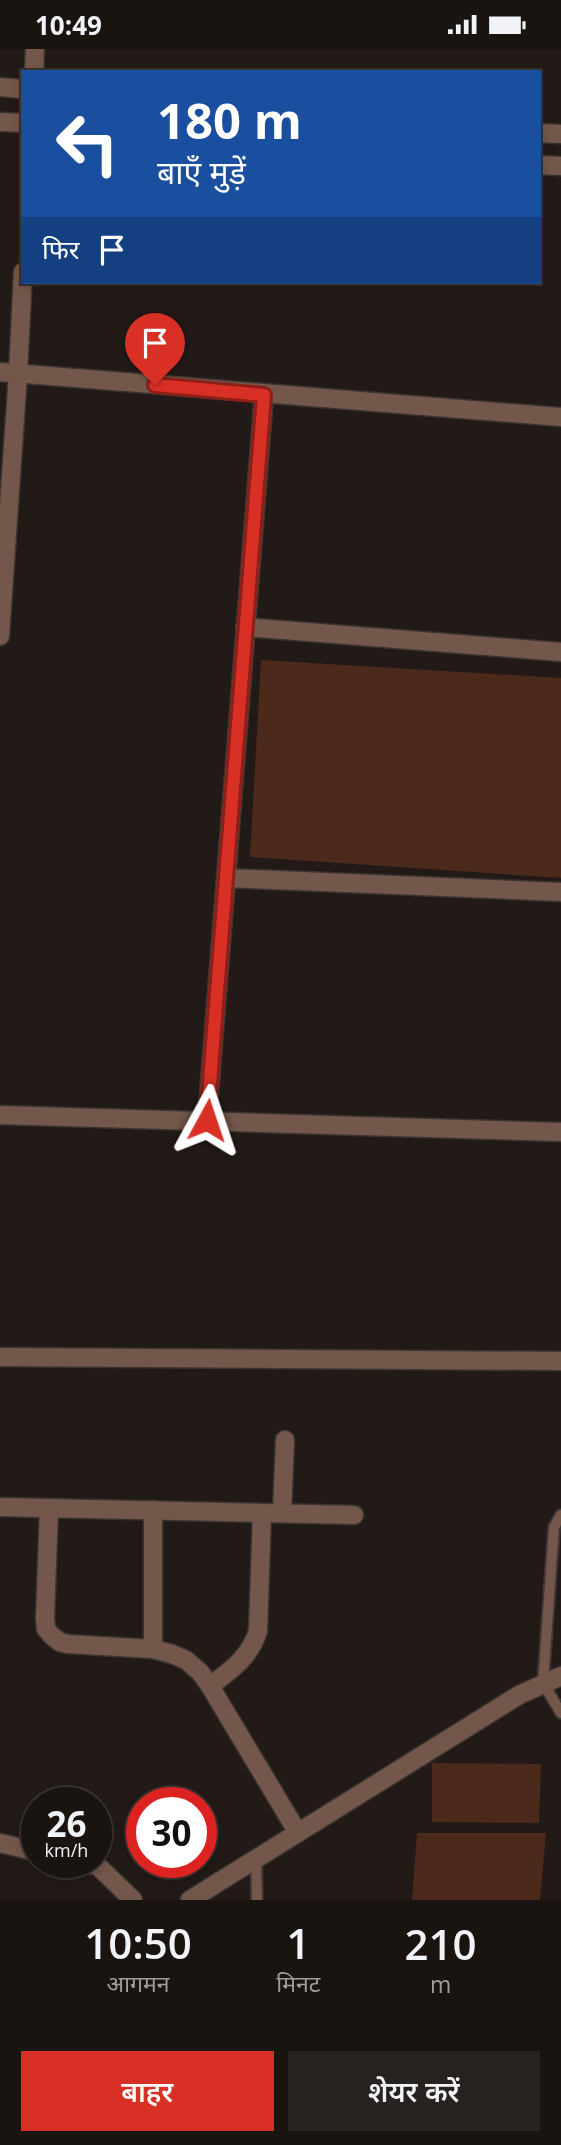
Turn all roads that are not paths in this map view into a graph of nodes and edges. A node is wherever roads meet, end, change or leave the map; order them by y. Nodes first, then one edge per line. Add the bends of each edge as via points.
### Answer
1 (35, 49) edge
2 (34, 70) edge
3 (0, 87) edge
4 (21, 89) edge
5 (0, 122) edge
6 (21, 123) edge
7 (541, 133) edge
8 (561, 134) edge
9 (541, 165) edge
10 (561, 166) edge
11 (21, 284) edge
12 (9, 373) edge
13 (264, 395) junction
14 (561, 417) edge
15 (245, 628) junction
16 (0, 636) edge
17 (561, 652) edge
18 (228, 878) junction
19 (561, 892) edge
20 (0, 1115) edge
21 (207, 1120) junction
22 (561, 1132) edge
23 (0, 1357) edge
24 (561, 1361) edge
25 (285, 1440) dead end
26 (0, 1507) edge
27 (49, 1508) junction
28 (153, 1510) junction
29 (262, 1513) junction
30 (282, 1513) junction
31 (354, 1515) dead end
32 (561, 1515) edge
33 (153, 1649) junction
34 (561, 1676) edge
35 (543, 1683) junction
36 (210, 1686) junction
37 (561, 1713) edge
38 (298, 1833) junction
39 (0, 1843) edge
40 (21, 1848) edge
41 (256, 1859) junction
42 (110, 1878) edge
43 (133, 1900) edge
44 (190, 1900) edge
45 (257, 1900) edge

1 - 2 street
3 - 4 street
5 - 6 street
7 - 8 street
9 - 10 street
11 - 12 street
12 - 13 street
12 - 16 street
13 - 14 street
13 - 15 street
15 - 17 street
15 - 18 street
18 - 19 street
18 - 21 street
20 - 21 street
21 - 22 street
23 - 24 street
25 - 30 street
26 - 27 street
27 - 28 street
27 - 33 street via 45,1618 51,1636 68,1644
28 - 29 street
28 - 33 street
29 - 30 street
29 - 36 street via 258,1631 240,1663
30 - 31 street
32 - 35 lane via 554,1527
33 - 36 street via 186,1660
34 - 35 street
35 - 37 lane
35 - 38 street
36 - 38 street
38 - 41 street
39 - 40 street
41 - 44 street
41 - 45 lane
42 - 43 street

